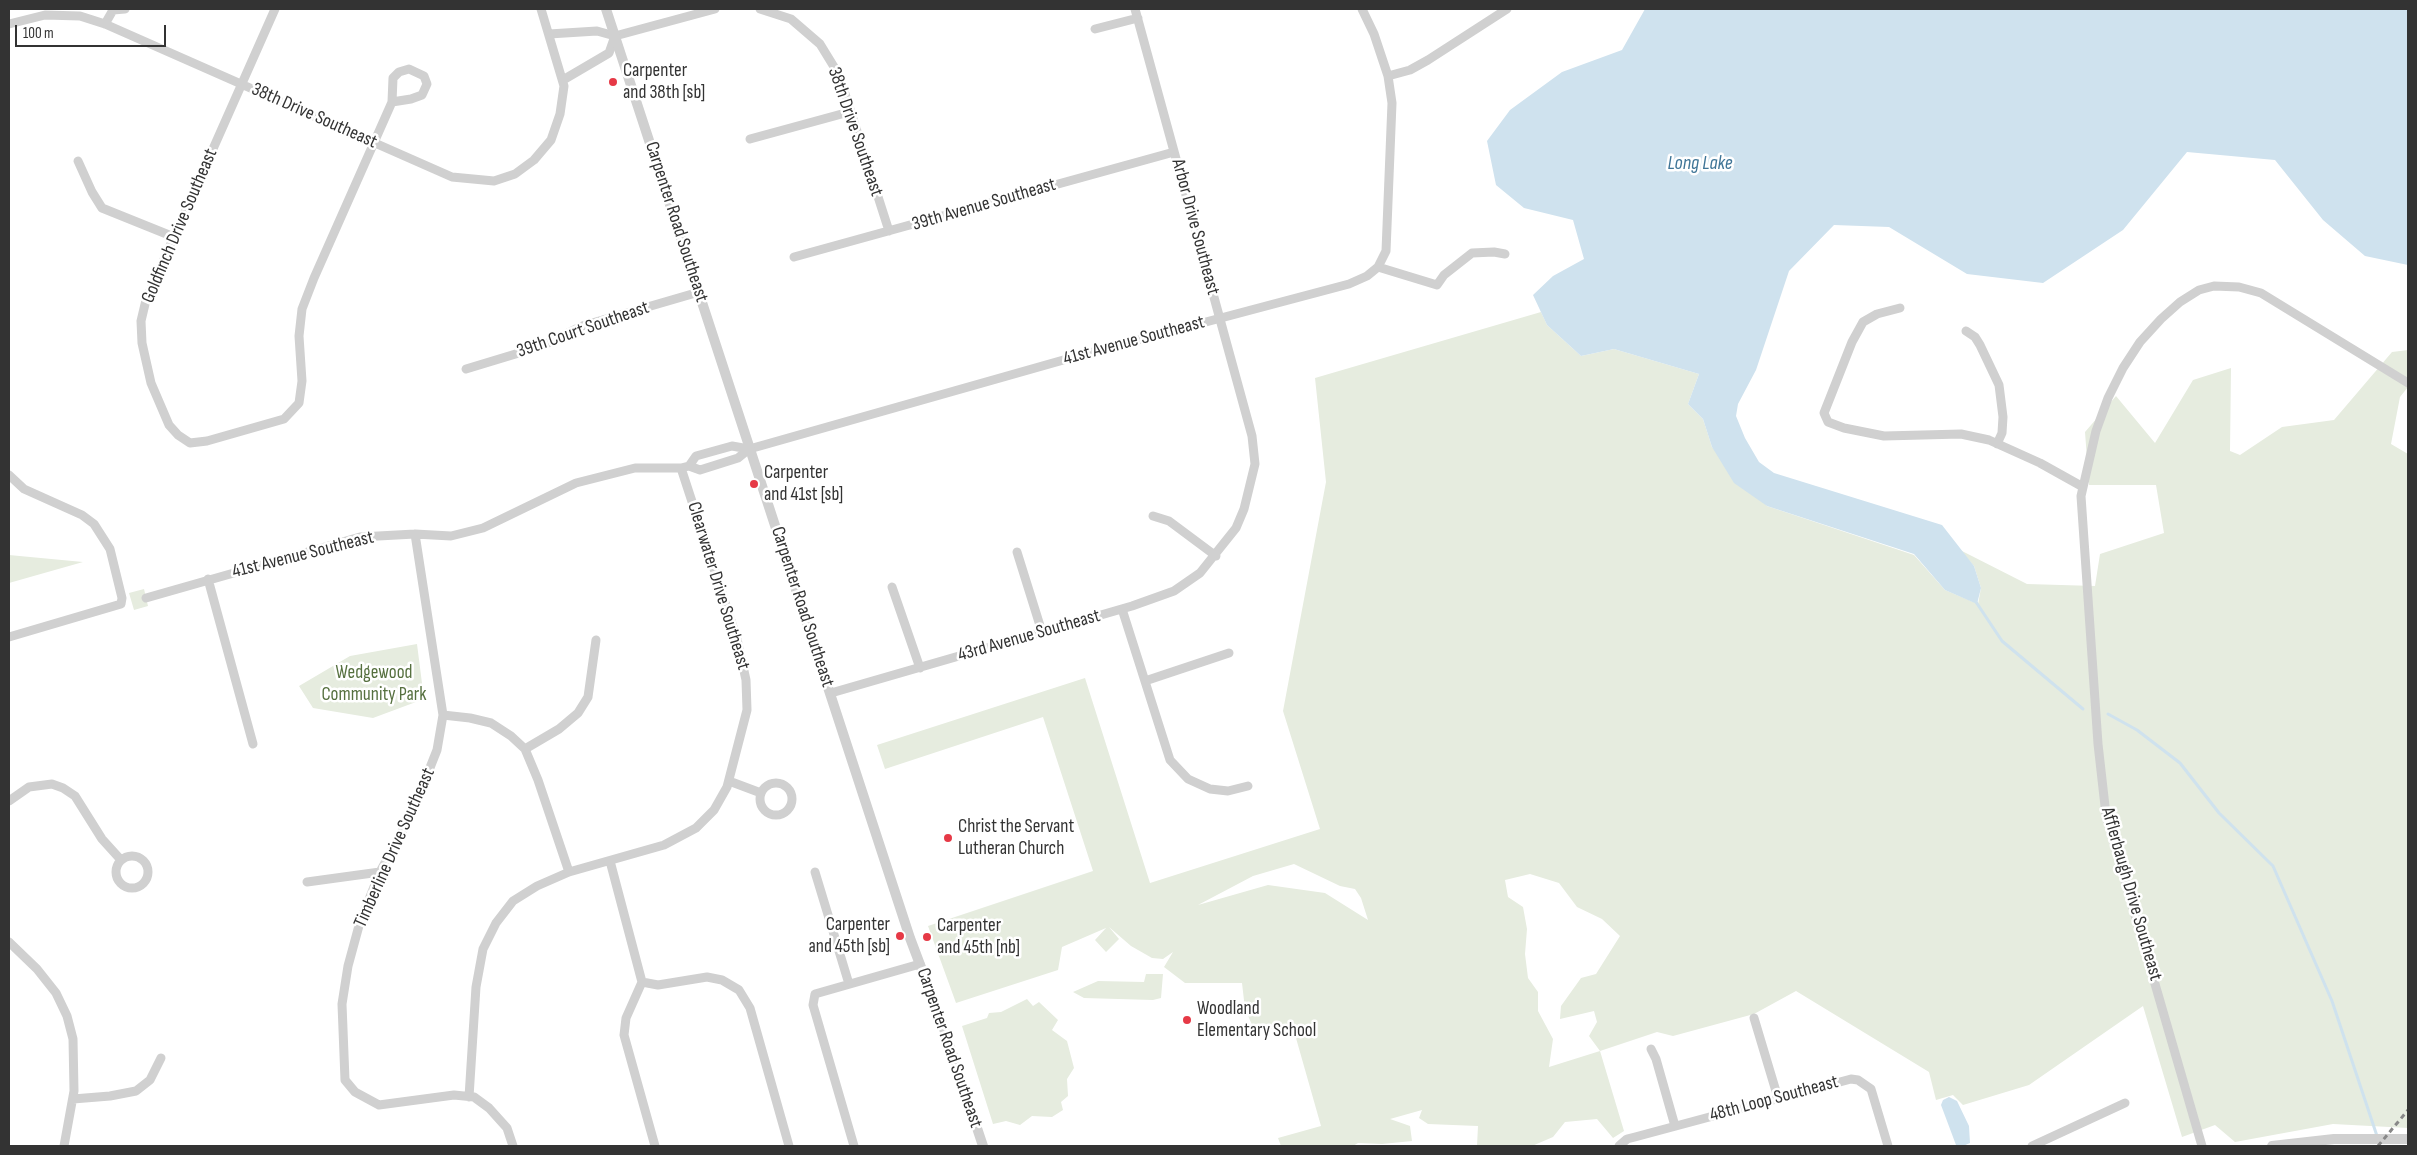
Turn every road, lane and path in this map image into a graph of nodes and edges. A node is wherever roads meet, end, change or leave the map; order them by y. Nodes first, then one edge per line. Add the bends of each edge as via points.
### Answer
1 (125, 9) edge
2 (275, 9) edge
3 (541, 9) edge
4 (606, 9) edge
5 (715, 9) edge
6 (760, 9) edge
7 (1362, 9) edge
8 (1507, 9) edge
9 (113, 10) edge
10 (694, 11) edge
11 (1136, 13) edge
12 (9, 24) edge
13 (105, 24) junction
14 (1095, 29) dead end
15 (549, 34) junction
16 (615, 36) junction
17 (1388, 76) junction
18 (563, 80) junction
19 (242, 84) junction
20 (392, 102) junction
21 (849, 112) junction
22 (750, 139) dead end
23 (374, 142) junction
24 (1174, 152) junction
25 (78, 161) dead end
26 (889, 231) junction
27 (174, 236) junction
28 (1506, 254) dead end
29 (794, 257) dead end
30 (1378, 267) junction
31 (699, 292) junction
32 (1900, 308) dead end
33 (1220, 318) junction
34 (1966, 331) dead end
35 (466, 369) dead end
36 (2408, 383) edge
37 (1997, 444) junction
38 (749, 449) junction
39 (685, 467) junction
40 (9, 475) edge
41 (2083, 487) junction
42 (1153, 516) dead end
43 (415, 534) junction
44 (1017, 552) dead end
45 (1216, 556) junction
46 (208, 579) junction
47 (892, 587) dead end
48 (146, 598) dead end
49 (1122, 609) junction
50 (1042, 632) junction
51 (9, 637) edge
52 (596, 640) dead end
53 (1229, 653) dead end
54 (920, 668) junction
55 (1145, 681) junction
56 (831, 693) junction
57 (443, 715) junction
58 (253, 744) dead end
59 (525, 749) junction
60 (729, 781) junction
61 (1248, 786) dead end
62 (761, 794) dead end
63 (9, 802) edge
64 (121, 860) dead end
65 (610, 861) junction
66 (380, 872) junction
67 (569, 872) junction
68 (815, 872) dead end
69 (307, 882) dead end
70 (11, 946) edge
71 (920, 964) junction
72 (642, 982) junction
73 (849, 984) junction
74 (1754, 1018) dead end
75 (1651, 1049) dead end
76 (161, 1058) dead end
77 (469, 1097) junction
78 (1778, 1098) junction
79 (73, 1099) junction
80 (2126, 1103) dead end
81 (1675, 1126) junction
82 (2408, 1139) edge
83 (64, 1146) edge
84 (513, 1146) edge
85 (655, 1146) edge
86 (789, 1146) edge
87 (854, 1146) edge
88 (983, 1146) edge
89 (1619, 1146) edge
90 (1888, 1146) edge
91 (2032, 1146) edge
92 (2202, 1146) edge
93 (2272, 1146) edge

1 - 9 street
2 - 19 street, Goldfinch Drive Southeast
3 - 15 street, 38th Drive Southeast
4 - 16 street, Carpenter Road Southeast
5 - 10 street
6 - 21 street, 38th Drive Southeast via 791,19 820,44 839,75
7 - 17 street
8 - 17 street via 1428,60 1410,70
9 - 13 street
10 - 16 street
11 - 14 street
11 - 24 street, Arbor Drive Southeast
12 - 13 street, 38th Drive Southeast via 59,14 80,16
13 - 19 street, 38th Drive Southeast
15 - 16 street via 597,31
15 - 18 street, 38th Drive Southeast
16 - 18 street via 609,53
16 - 31 street, Carpenter Road Southeast
17 - 30 street via 1392,102 1386,251
18 - 23 street, 38th Drive Southeast via 560,114 551,140 534,160 514,174 494,181 452,177
19 - 23 street, 38th Drive Southeast
19 - 27 street, Goldfinch Drive Southeast
20 - 20 street via 422,95 427,84 424,76 409,69 396,75 392,82
20 - 23 street
21 - 22 street
21 - 26 street, 38th Drive Southeast
23 - 27 street, Goldfinch Drive Southeast via 302,309 299,336 302,392 292,412 284,419 190,443 169,425 151,383 141,321 146,300
24 - 26 street, 39th Avenue Southeast
24 - 33 street, Arbor Drive Southeast
25 - 27 street via 102,208
26 - 29 street, 39th Avenue Southeast
28 - 30 street via 1472,253 1444,275 1437,285
30 - 33 street, 41st Avenue Southeast via 1349,284
31 - 35 street, 39th Court Southeast via 582,326 542,346
31 - 38 street, Carpenter Road Southeast
32 - 37 street via 1877,314 1863,322 1824,412 1828,422 1884,436 1960,434
33 - 38 street, 41st Avenue Southeast
33 - 45 street, Arbor Drive Southeast via 1252,436 1255,464 1236,528
34 - 37 street via 1980,345 1999,385 2004,417
36 - 41 street, Afflerbaugh Drive Southeast via 2260,293 2214,286 2199,290 2161,319 2123,368 2096,431
37 - 41 street
38 - 39 street, 41st Avenue Southeast via 738,458 700,470
38 - 39 street, 41st Avenue Southeast via 732,446 696,456
38 - 56 street, Carpenter Road Southeast
39 - 43 street, 41st Avenue Southeast via 635,468 576,483 483,528 451,536
39 - 60 street, Clearwater Drive Southeast via 738,639 746,680 747,710
40 - 51 street via 24,489 82,515 94,524 110,549 122,598 121,604
41 - 92 street, Afflerbaugh Drive Southeast via 2081,496 2098,744 2106,816
42 - 45 street via 1170,521
43 - 46 street, 41st Avenue Southeast via 360,537
43 - 57 street, Timberline Drive Southeast
44 - 50 street
45 - 49 street, 43rd Avenue Southeast via 1200,573 1174,591
46 - 48 street, 41st Avenue Southeast
46 - 58 street
47 - 54 street
49 - 50 street, 43rd Avenue Southeast
49 - 55 street
50 - 54 street, 43rd Avenue Southeast
52 - 59 street via 588,698 578,713 559,729
53 - 55 street
54 - 56 street, 43rd Avenue Southeast
55 - 61 street via 1170,760 1188,779 1210,789 1228,791
56 - 71 street, Carpenter Road Southeast
57 - 59 street via 491,723
57 - 66 street, Timberline Drive Southeast via 437,750 412,813
59 - 67 street
60 - 62 street
60 - 65 street, Clearwater Drive Southeast via 714,810 696,828 664,846
63 - 64 street via 29,787 52,784 63,788 76,796 102,839
65 - 67 street, Clearwater Drive Southeast
65 - 72 street
66 - 69 street
66 - 77 street, Timberline Drive Southeast via 360,922 348,966 342,1004 345,1080 355,1092 379,1105 454,1095
67 - 77 street, Clearwater Drive Southeast via 537,886 513,902 496,923 483,949 476,987
68 - 73 street
70 - 79 street via 37,969 56,994 67,1016 73,1039
71 - 73 street
71 - 88 street, Carpenter Road Southeast
72 - 85 street via 626,1018 624,1035
72 - 86 street via 658,985 707,977 722,980 739,990 750,1008
73 - 87 street via 815,994 813,1005
74 - 78 street
75 - 81 street
76 - 79 street via 150,1080 136,1091
77 - 84 street, Timberline Drive Southeast via 489,1108 507,1128
78 - 81 street, 48th Loop Southeast
78 - 90 street, 48th Loop Southeast via 1845,1079 1858,1080 1871,1089
79 - 83 street
80 - 91 street
81 - 89 street, 48th Loop Southeast via 1627,1139
82 - 93 street via 2343,1138

